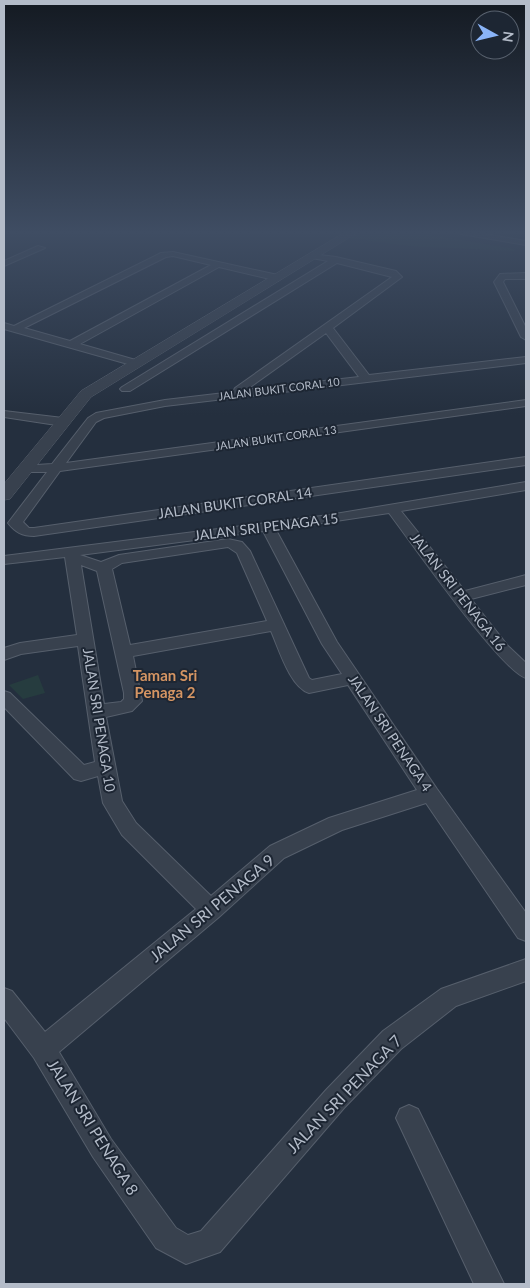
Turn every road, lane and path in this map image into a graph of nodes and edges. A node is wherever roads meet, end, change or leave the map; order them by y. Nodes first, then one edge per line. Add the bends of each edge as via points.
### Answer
1 (87, 294) edge
2 (164, 294) edge
3 (251, 294) edge
4 (281, 294) edge
5 (374, 294) edge
6 (504, 294) edge
7 (4, 326) edge
8 (327, 327) junction
9 (16, 329) junction
10 (526, 337) edge
11 (71, 345) junction
12 (526, 360) edge
13 (135, 363) junction
14 (366, 379) junction
15 (103, 382) junction
16 (126, 390) junction
17 (237, 394) junction
18 (165, 403) junction
19 (526, 403) edge
20 (4, 414) edge
21 (63, 422) junction
22 (526, 460) edge
23 (56, 468) junction
24 (25, 469) junction
25 (526, 486) edge
26 (4, 495) edge
27 (393, 510) junction
28 (268, 527) junction
29 (72, 555) junction
30 (4, 560) edge
31 (104, 568) junction
32 (526, 580) edge
33 (461, 597) junction
34 (276, 625) junction
35 (86, 639) junction
36 (123, 652) junction
37 (4, 654) edge
38 (526, 672) edge
39 (353, 678) junction
40 (4, 697) edge
41 (97, 712) junction
42 (105, 766) junction
43 (430, 794) junction
44 (211, 910) junction
45 (526, 931) edge
46 (526, 970) edge
47 (4, 999) edge
48 (43, 1049) junction
49 (409, 1118) dead end
50 (186, 1250) joint
51 (489, 1284) edge

1 - 9 street
2 - 11 street
3 - 13 street
4 - 16 street
5 - 8 street
6 - 10 street
7 - 9 street
8 - 14 street
8 - 17 street
9 - 11 street
11 - 13 street
12 - 14 street, JALAN BUKIT CORAL 10
13 - 15 street
14 - 17 street, JALAN BUKIT CORAL 10
15 - 16 street
15 - 21 street via 86,394
16 - 18 street
17 - 18 street, JALAN BUKIT CORAL 10
18 - 23 street, JALAN BUKIT CORAL 10 via 100,415 92,420
19 - 23 street, JALAN BUKIT CORAL 13
20 - 21 street
21 - 24 street
22 - 23 street, JALAN BUKIT CORAL 14 via 26,532 15,523
23 - 24 street, JALAN BUKIT CORAL 13
24 - 26 street
25 - 27 street, JALAN SRI PENAGA 15
27 - 28 street, JALAN SRI PENAGA 15
27 - 33 street, JALAN SRI PENAGA 16
28 - 29 street, JALAN SRI PENAGA 15
28 - 39 street, JALAN SRI PENAGA 4 via 330,644
29 - 30 street, JALAN SRI PENAGA 15
29 - 31 street
29 - 35 street, JALAN SRI PENAGA 10
31 - 34 street via 119,559 228,543 237,545
31 - 36 street
32 - 33 street
33 - 38 street, JALAN SRI PENAGA 16 via 502,650
34 - 36 street
34 - 39 street via 302,681 310,687
35 - 37 street
35 - 41 street, JALAN SRI PENAGA 10
36 - 41 street via 133,701 126,707
39 - 43 street, JALAN SRI PENAGA 4
40 - 42 street via 81,774
41 - 42 street, JALAN SRI PENAGA 10
42 - 44 street, JALAN SRI PENAGA 10 via 113,803 129,829
43 - 44 street, JALAN SRI PENAGA 9 via 336,824 277,852
43 - 45 street, JALAN SRI PENAGA 4
44 - 48 street, JALAN SRI PENAGA 9
46 - 50 street, JALAN SRI PENAGA 7 via 449,997 392,1040 335,1099 210,1242
47 - 48 street, JALAN SRI PENAGA 8
48 - 50 street, JALAN SRI PENAGA 8 via 102,1148 166,1238
49 - 51 street

